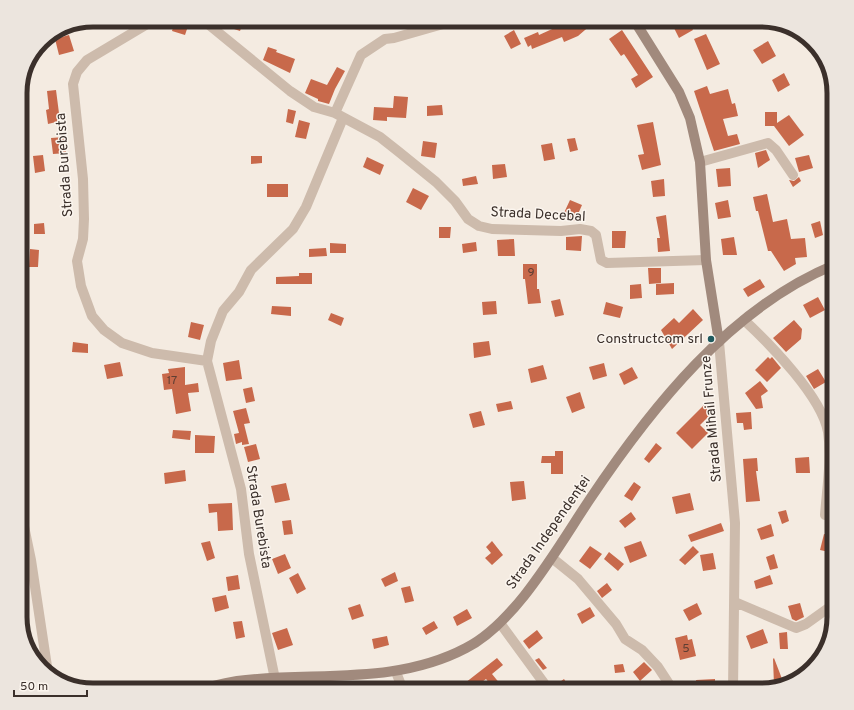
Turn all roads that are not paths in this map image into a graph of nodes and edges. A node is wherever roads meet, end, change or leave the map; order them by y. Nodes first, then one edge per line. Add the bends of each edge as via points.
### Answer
1 (142, 27) edge
2 (212, 27) edge
3 (432, 27) edge
4 (638, 27) edge
5 (339, 116) junction
6 (700, 162) junction
7 (793, 175) dead end
8 (706, 260) junction
9 (827, 268) edge
10 (744, 320) junction
11 (719, 342) junction
12 (207, 362) junction
13 (827, 429) edge
14 (827, 477) edge
15 (825, 515) dead end
16 (27, 541) edge
17 (552, 558) junction
18 (735, 602) junction
19 (827, 609) edge
20 (500, 623) junction
21 (47, 664) edge
22 (396, 672) junction
23 (275, 679) junction
24 (228, 683) edge
25 (400, 683) edge
26 (544, 683) edge
27 (668, 683) edge
28 (733, 683) edge

1 - 12 street, Strada Burebista via 87,60 77,72 73,84 83,179 83,239 77,261 81,286 92,316 104,330 122,342 152,353
2 - 5 street, Strada Decebal via 290,91 314,107
3 - 5 street, Strada Burebista via 385,39 361,55
4 - 6 main road, Strada Mihail Frunze via 679,92 690,118
5 - 8 street, Strada Decebal via 380,137 419,167 456,202 468,219 479,226 492,229 591,231 596,235 601,260 607,263
5 - 12 street, Strada Burebista via 306,207 294,229 251,270 239,292 223,311 211,341
6 - 7 street via 768,143
6 - 8 main road, Strada Mihail Frunze
8 - 11 main road, Strada Mihail Frunze
9 - 10 main road, Strada Independenței via 784,291
10 - 11 main road, Strada Independenței
10 - 13 street via 773,347 799,380 821,414
11 - 17 main road, Strada Independenței via 652,410 589,499
11 - 18 street, Strada Mihail Frunze via 735,523
12 - 23 street, Strada Burebista via 241,489 249,554
14 - 15 street
16 - 21 street
17 - 20 main road, Strada Independenței
17 - 27 street via 578,579 616,624 625,639 642,650
18 - 19 street via 796,628
18 - 28 street, Strada Mihail Frunze
20 - 22 main road, Strada Independenței via 466,648 424,665
20 - 26 street
22 - 23 main road, Strada Independenței
22 - 25 street
23 - 24 main road, Strada Independenței

